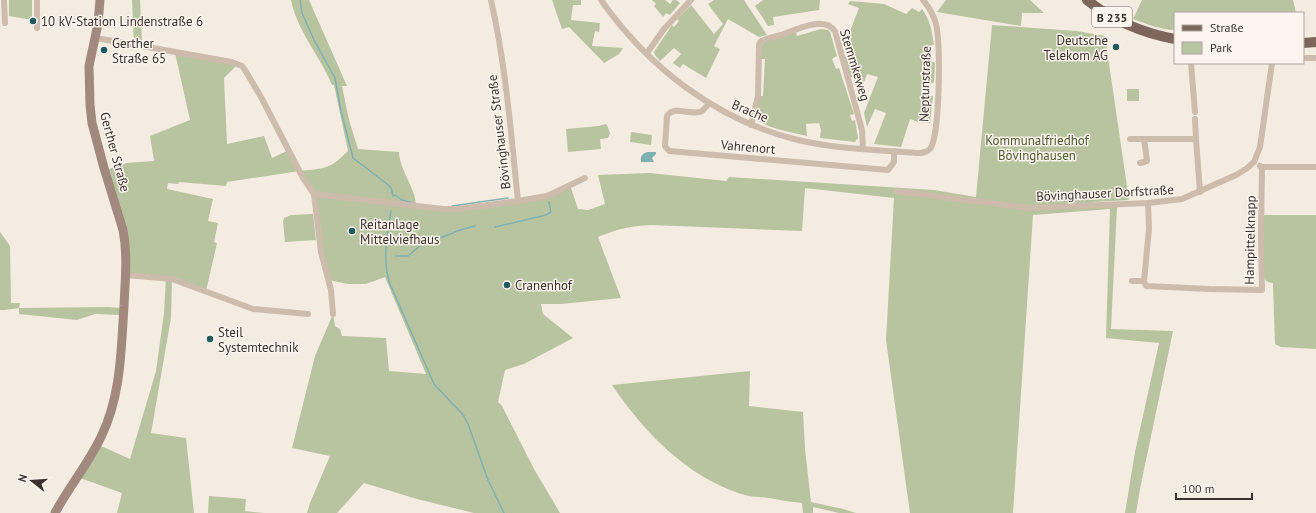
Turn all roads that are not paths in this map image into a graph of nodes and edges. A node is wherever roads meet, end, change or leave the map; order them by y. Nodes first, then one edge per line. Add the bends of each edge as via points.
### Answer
1 (4, 0) edge
2 (37, 0) edge
3 (100, 0) edge
4 (491, 0) edge
5 (601, 0) edge
6 (691, 0) edge
7 (924, 0) edge
8 (1087, 0) edge
9 (5, 23) dead end
10 (37, 28) dead end
11 (96, 38) junction
12 (1174, 39) edge
13 (1316, 42) edge
14 (1304, 43) edge
15 (647, 53) junction
16 (1304, 58) edge
17 (1316, 58) edge
18 (1191, 64) edge
19 (1272, 64) edge
20 (709, 104) junction
21 (751, 125) junction
22 (1130, 139) dead end
23 (1144, 139) junction
24 (1196, 140) junction
25 (863, 148) junction
26 (931, 148) joint
27 (894, 151) junction
28 (1254, 162) junction
29 (1140, 163) dead end
30 (1262, 167) junction
31 (1316, 167) edge
32 (585, 178) dead end
33 (896, 190) dead end
34 (1200, 192) junction
35 (314, 194) junction
36 (518, 201) junction
37 (1148, 203) junction
38 (126, 275) junction
39 (1132, 281) dead end
40 (1144, 281) junction
41 (308, 314) dead end
42 (333, 314) dead end
43 (55, 513) edge

1 - 9 street
2 - 10 street
3 - 11 street, Gerther Straße
4 - 36 street, Bövinghauser Straße via 504,74
5 - 15 street, Brache via 626,32
6 - 15 street via 664,29
7 - 26 street, Neptunstraße via 936,25 940,65 934,140
8 - 12 main road, B 235 via 1130,26
11 - 35 street via 232,62 242,66
11 - 38 street, Gerther Straße via 89,66 90,109 104,168 123,230
13 - 14 main road
15 - 20 street, Brache via 678,82
16 - 17 street
18 - 24 street
19 - 28 street via 1260,147
20 - 21 street, Brache
20 - 27 street, Vahrenort via 702,111 669,112 665,146 669,152 888,170 894,162
21 - 25 street, Brache via 799,140
21 - 25 street, Stemmkeweg via 758,96 760,42 813,25 826,25 835,33 862,130
22 - 23 street
23 - 24 street
23 - 29 street via 1147,162
24 - 34 street
25 - 27 street, Brache
26 - 27 street, Brache via 924,153
28 - 30 street
28 - 34 street, Bövinghauser Dorfstraße via 1246,170
30 - 31 street
30 - 40 street, Hampittelknapp via 1262,290 1146,286
32 - 36 street via 547,196
33 - 37 street, Bövinghauser Dorfstraße via 1030,208
34 - 37 street, Bövinghauser Dorfstraße via 1182,200
35 - 36 street, Bövinghauser Straße via 443,209
35 - 42 street via 321,252 331,290
37 - 40 street via 1149,229
38 - 41 street via 172,279 253,309
38 - 43 street, Gerther Straße via 120,368 109,418 97,445
39 - 40 street, Hampittelknapp

